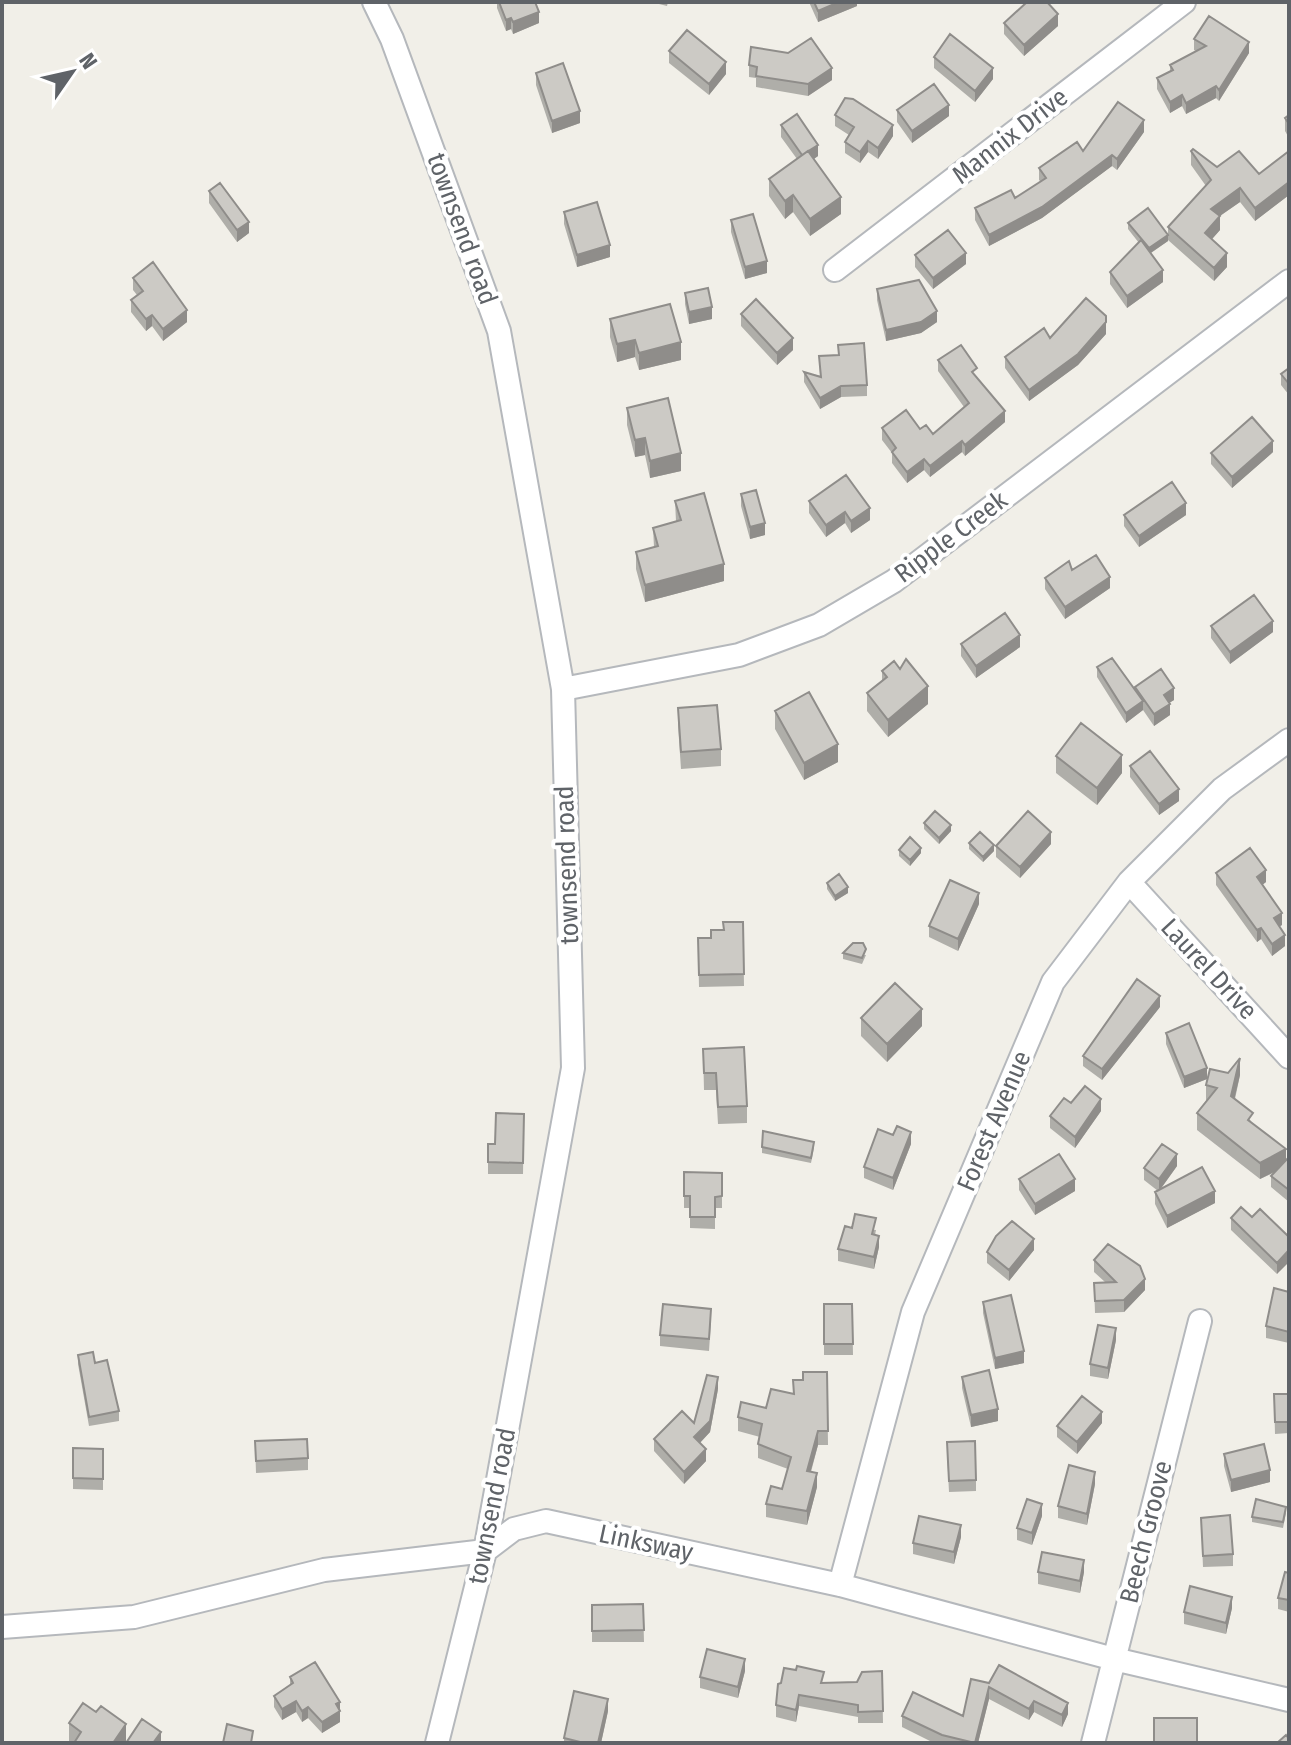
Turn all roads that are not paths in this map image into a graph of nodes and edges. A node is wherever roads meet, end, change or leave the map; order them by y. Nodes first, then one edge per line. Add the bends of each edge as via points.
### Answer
1 (374, 2) edge
2 (1184, 2) edge
3 (835, 270) dead end
4 (1289, 281) edge
5 (563, 689) junction
6 (1289, 740) edge
7 (1129, 882) junction
8 (1289, 1057) edge
9 (1200, 1321) dead end
10 (485, 1551) junction
11 (840, 1585) junction
12 (2, 1627) edge
13 (1114, 1659) junction
14 (1289, 1700) edge
15 (437, 1743) edge
16 (1093, 1743) edge

1 - 5 street, townsend road via 499,331
2 - 3 street, Mannix Drive
4 - 5 street, Ripple Creek via 894,581 819,625 739,655
5 - 10 street, townsend road via 573,1068
6 - 7 street, Forest Avenue via 1222,789
7 - 8 street, Laurel Drive
7 - 11 street, Forest Avenue via 1053,982 913,1312
9 - 13 street, Beech Groove
10 - 11 street, Linksway via 514,1529 546,1521
10 - 12 street, Linksway via 324,1570 134,1617
10 - 15 street, townsend road
11 - 13 street, Linksway
13 - 14 street, Linksway
13 - 16 street, Beech Groove

